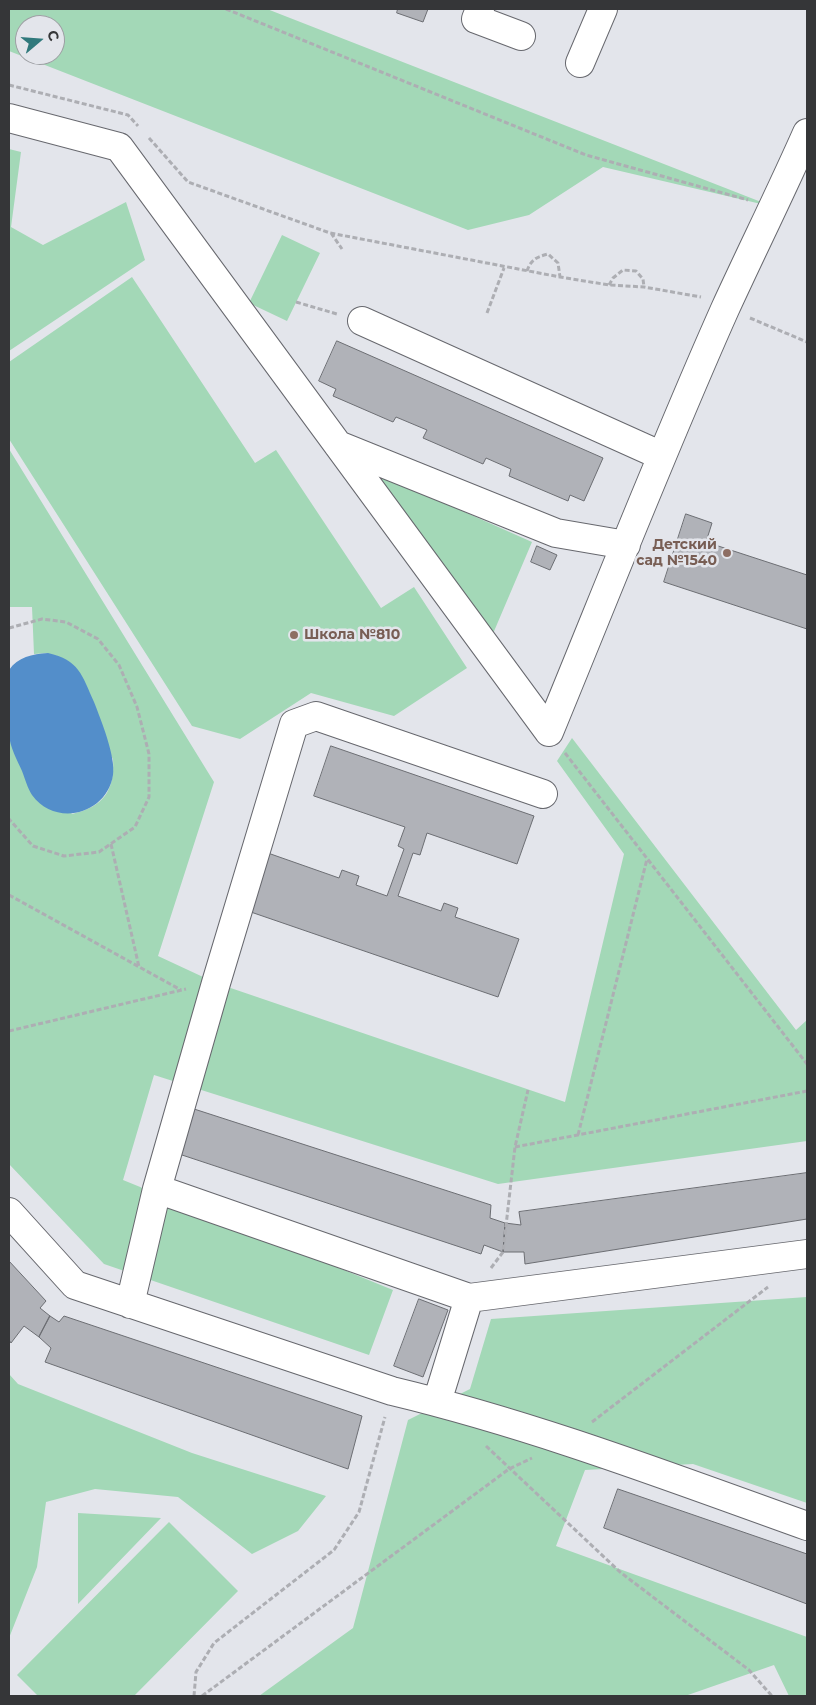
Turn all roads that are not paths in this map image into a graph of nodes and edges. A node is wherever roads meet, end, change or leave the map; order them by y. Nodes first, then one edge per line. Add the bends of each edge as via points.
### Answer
1 (480, 9) edge
2 (603, 9) edge
3 (521, 36) dead end
4 (580, 63) dead end
5 (9, 118) edge
6 (807, 133) edge
7 (362, 321) road end
8 (338, 445) junction
9 (662, 456) junction
10 (626, 545) junction
11 (543, 794) dead end
12 (157, 1189) junction
13 (9, 1212) edge
14 (797, 1256) edge
15 (469, 1298) junction
16 (130, 1304) junction
17 (437, 1402) junction
18 (807, 1526) edge

1 - 3 lane via 476,19
2 - 4 lane
5 - 8 lane via 119,147
6 - 9 lane via 726,307
7 - 9 lane
8 - 10 lane via 556,532
8 - 10 lane via 549,732
9 - 10 lane
11 - 12 lane via 316,716 294,724
12 - 15 lane
12 - 16 lane
13 - 16 lane via 75,1285
14 - 15 lane
15 - 17 lane
16 - 17 lane via 392,1391
17 - 18 lane via 568,1440

